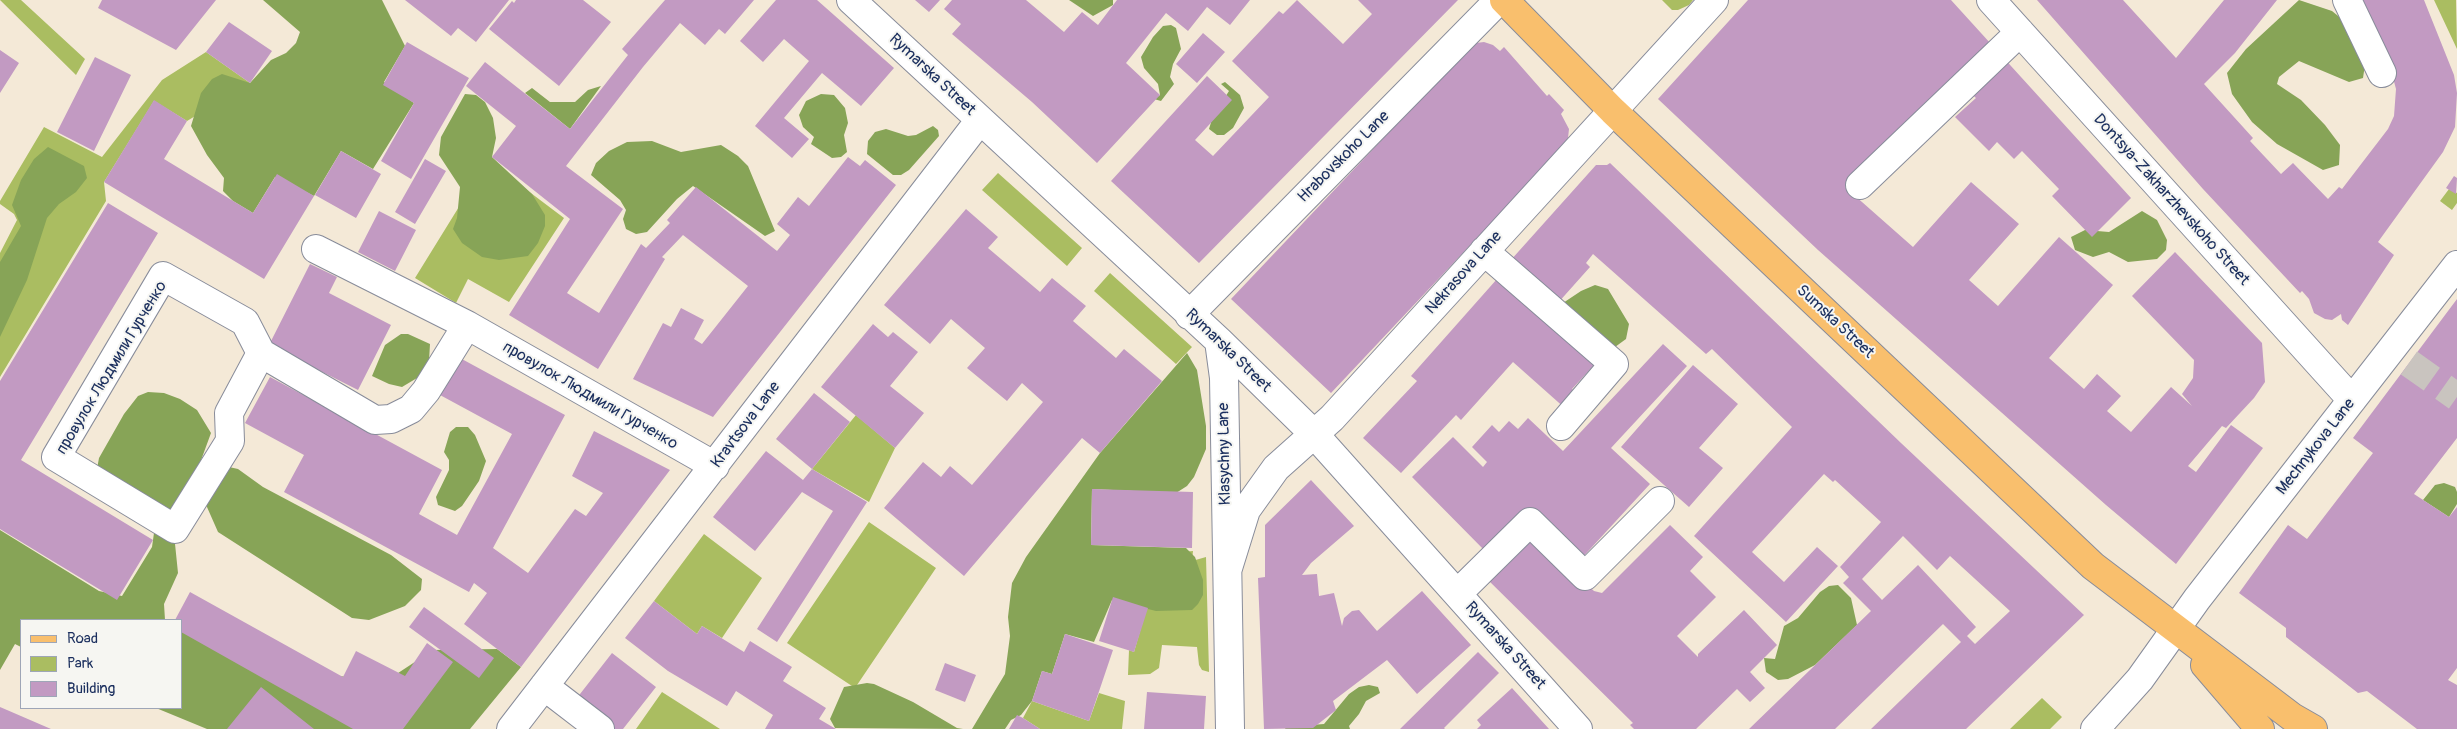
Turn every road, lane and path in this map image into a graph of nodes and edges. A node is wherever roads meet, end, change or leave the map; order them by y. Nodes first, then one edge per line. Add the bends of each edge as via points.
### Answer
1 (851, 0) edge
2 (1499, 0) edge
3 (1504, 0) edge
4 (1714, 0) edge
5 (1991, 0) edge
6 (2347, 0) edge
7 (2020, 32) junction
8 (2382, 73) dead end
9 (1613, 111) junction
10 (980, 120) junction
11 (1860, 184) dead end
12 (316, 249) dead end
13 (1484, 250) junction
14 (2457, 265) edge
15 (1189, 315) junction
16 (467, 325) junction
17 (1219, 341) junction
18 (261, 353) junction
19 (2352, 400) junction
20 (1561, 426) dead end
21 (1315, 435) junction
22 (715, 466) junction
23 (1660, 501) dead end
24 (1228, 568) junction
25 (1458, 593) junction
26 (2177, 631) junction
27 (544, 686) junction
28 (511, 729) edge
29 (600, 729) edge
30 (1230, 729) edge
31 (1578, 729) edge
32 (2095, 729) edge
33 (2260, 729) edge
34 (2313, 729) edge

1 - 10 street, Rymarska Street
2 - 15 street, Hrabovskoho Lane
3 - 9 main road, Sumska Street
4 - 9 street, Nekrasova Lane
5 - 7 street, Dontsya-Zakharzhevskoho Street
6 - 8 street
7 - 11 street
7 - 19 street, Dontsya-Zakharzhevskoho Street
9 - 13 street, Nekrasova Lane
9 - 26 main road, Sumska Street via 2093,566
10 - 15 street, Rymarska Street
10 - 22 street, Kravtsova Lane
12 - 16 street, провулок Людмили Гурченко
13 - 20 street via 1614,364
13 - 21 street, Nekrasova Lane
14 - 19 street, Mechnykova Lane via 2400,357
15 - 17 street, Rymarska Street
16 - 18 street via 426,391 411,409 391,419 376,420
16 - 22 street, провулок Людмили Гурченко
17 - 21 street, Rymarska Street
17 - 24 street, Klasychny Lane via 1224,378
18 - 18 street, провулок Людмили Гурченко via 244,322 163,276 56,457 175,528 230,440 229,412
19 - 26 street, Mechnykova Lane via 2198,599
21 - 24 street, Klasychny Lane via 1276,468 1246,510
21 - 25 street, Rymarska Street
22 - 27 street, Kravtsova Lane
23 - 25 street via 1585,576 1530,522
24 - 30 street, Klasychny Lane
25 - 31 street, Rymarska Street
26 - 32 street, Mechnykova Lane
26 - 33 main road
26 - 34 main road via 2292,717
27 - 28 street, Kravtsova Lane
27 - 29 street

